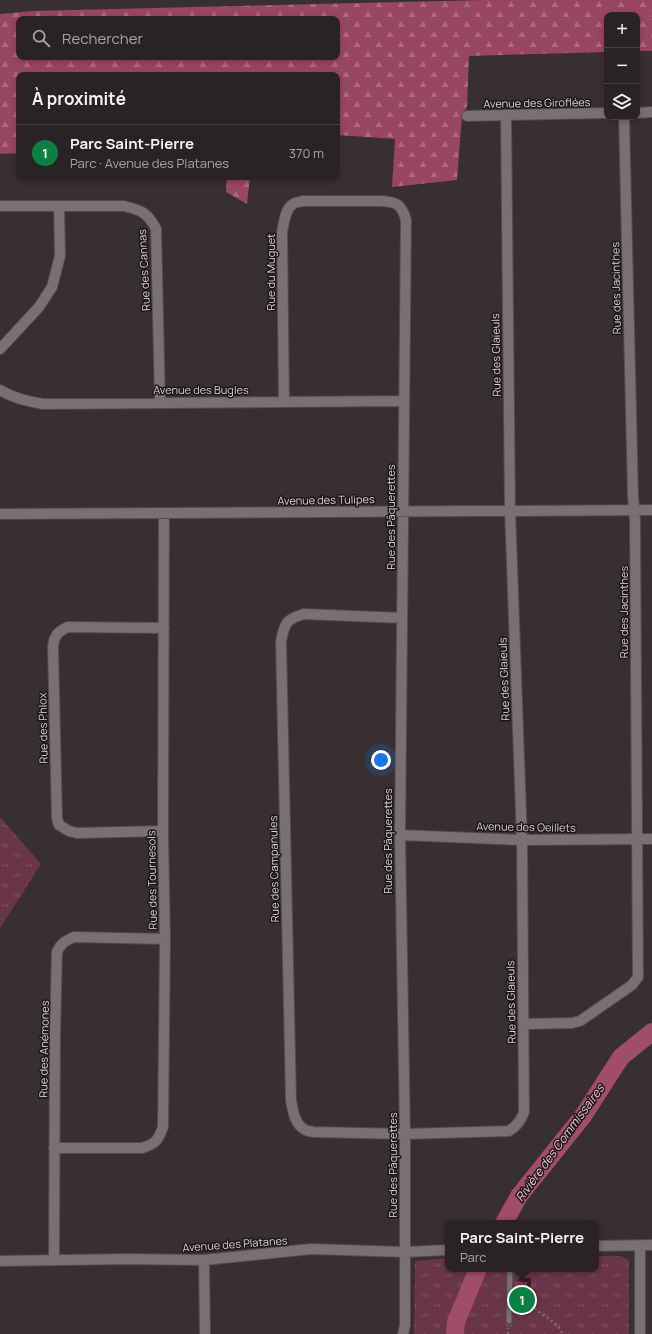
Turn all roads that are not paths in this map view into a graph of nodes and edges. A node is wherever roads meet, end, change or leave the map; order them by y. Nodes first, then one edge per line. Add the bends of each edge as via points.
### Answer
1 (652, 112) edge
2 (604, 113) edge
3 (640, 113) edge
4 (467, 116) dead end
5 (506, 116) junction
6 (624, 120) edge
7 (399, 205) joint
8 (0, 206) edge
9 (59, 206) junction
10 (0, 349) edge
11 (0, 390) edge
12 (404, 401) junction
13 (284, 402) junction
14 (160, 403) junction
15 (403, 510) junction
16 (510, 510) junction
17 (634, 510) junction
18 (652, 510) edge
19 (0, 514) edge
20 (164, 514) junction
21 (402, 618) junction
22 (164, 628) junction
23 (163, 830) junction
24 (400, 835) junction
25 (637, 839) junction
26 (652, 839) edge
27 (522, 840) junction
28 (165, 939) junction
29 (524, 1024) junction
30 (405, 1134) junction
31 (54, 1148) junction
32 (652, 1245) edge
33 (599, 1246) edge
34 (640, 1246) junction
35 (445, 1250) edge
36 (405, 1252) junction
37 (54, 1260) junction
38 (204, 1260) junction
39 (0, 1261) edge
40 (510, 1272) edge
41 (509, 1321) dead end
42 (204, 1334) edge
43 (403, 1334) edge
44 (640, 1334) edge

1 - 3 street
2 - 5 street, Avenue des Giroflées
4 - 5 street, Avenue des Giroflées
5 - 16 street, Rue des Glaïeuls
6 - 17 street, Rue des Jacinthes
7 - 12 street, Rue des Pâquerettes via 406,220
7 - 13 street, Rue du Muguet via 392,201 303,201 293,204 288,210 282,232
8 - 9 street, Rue des Cannas
9 - 10 street via 60,256 52,287 39,307
9 - 14 street, Rue des Cannas via 124,206 144,212 152,220 156,229
11 - 14 street, Avenue des Bugles via 43,404
12 - 13 street, Avenue des Bugles
12 - 15 street, Rue des Pâquerettes
13 - 14 street, Avenue des Bugles
15 - 16 street, Avenue des Tulipes
15 - 20 street, Avenue des Tulipes
15 - 21 street, Rue des Pâquerettes
16 - 17 street, Avenue des Tulipes
16 - 27 street, Rue des Glaïeuls
17 - 18 street, Avenue des Tulipes
17 - 25 street, Rue des Jacinthes
19 - 20 street, Avenue des Tulipes
20 - 22 street, Rue des Tournesols
21 - 24 street, Rue des Pâquerettes
21 - 30 street, Rue des Campanules via 304,614 287,622 281,642 293,1114 303,1129 313,1132
22 - 23 street, Rue des Tournesols
22 - 23 street, Rue des Phlox via 68,627 56,635 53,647 59,825 68,832 77,833
23 - 28 street, Rue des Tournesols
24 - 27 street, Avenue des Oeillets
24 - 30 street, Rue des Pâquerettes
25 - 26 street, Avenue des Oeillets
25 - 27 street, Avenue des Oeillets
25 - 29 street, Rue des Jacinthes via 638,977 632,985 580,1021
27 - 29 street, Rue des Glaïeuls
28 - 31 street, Rue des Tournesols via 160,1136 152,1145 142,1148
28 - 31 street, Rue des Anémones via 74,937 60,945 57,952
29 - 30 street, Rue des Glaïeuls via 524,1112 516,1126 509,1131 498,1132
30 - 36 street, Rue des Pâquerettes
31 - 37 street, Rue des Anémones
32 - 34 street
33 - 34 street
34 - 44 street
35 - 36 street, Avenue des Platanes
36 - 38 street, Avenue des Platanes via 311,1250
36 - 43 street, Rue des Pâquerettes
37 - 38 street, Avenue des Platanes
37 - 39 street, Avenue des Platanes
38 - 42 street
40 - 41 lane

